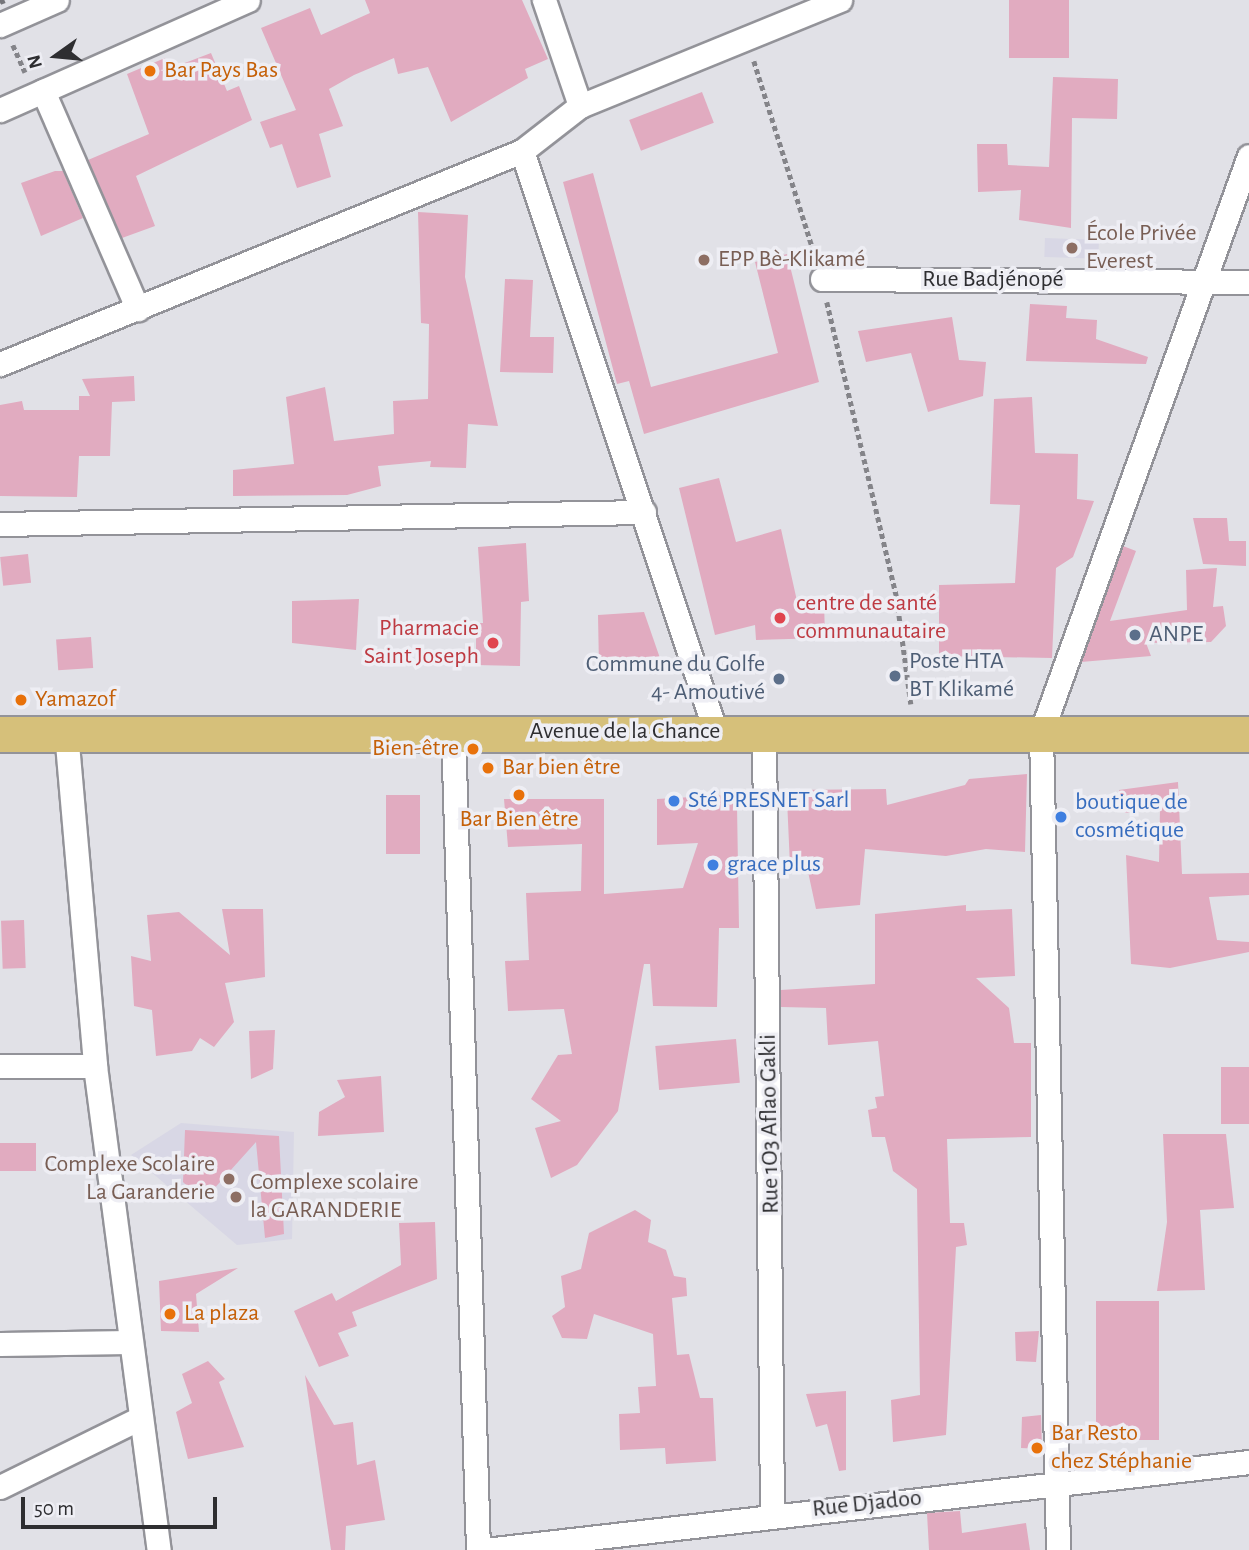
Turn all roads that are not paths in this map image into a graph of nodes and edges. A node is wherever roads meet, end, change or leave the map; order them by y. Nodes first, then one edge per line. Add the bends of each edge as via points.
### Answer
1 (57, 0) edge
2 (248, 0) edge
3 (544, 0) edge
4 (840, 0) edge
5 (0, 25) edge
6 (43, 91) junction
7 (580, 106) junction
8 (0, 110) edge
9 (522, 151) junction
10 (1249, 156) edge
11 (822, 279) road end
12 (1206, 281) junction
13 (1249, 282) edge
14 (138, 309) junction
15 (0, 364) edge
16 (644, 512) junction
17 (0, 524) edge
18 (453, 731) junction
19 (66, 732) junction
20 (716, 733) junction
21 (764, 733) junction
22 (1041, 733) junction
23 (0, 734) edge
24 (1249, 734) edge
25 (0, 1066) edge
26 (95, 1066) junction
27 (129, 1342) junction
28 (0, 1344) edge
29 (138, 1419) junction
30 (1249, 1462) edge
31 (1059, 1482) junction
32 (0, 1488) edge
33 (772, 1515) junction
34 (159, 1550) edge
35 (478, 1550) edge
36 (485, 1550) edge
37 (1058, 1550) edge

1 - 5 street
2 - 6 street
3 - 7 street
4 - 7 street
6 - 8 street
6 - 14 street
7 - 9 street
9 - 14 street
9 - 16 street
10 - 12 street
11 - 12 street, Rue Badjénopé
12 - 13 street, Rue Badjénopé
12 - 22 street
14 - 15 street
16 - 17 street
16 - 20 street
18 - 19 main road, Avenue de la Chance
18 - 20 main road, Avenue de la Chance
18 - 35 street
19 - 23 main road, Avenue de la Chance
19 - 26 street
20 - 21 main road, Avenue de la Chance
21 - 22 main road, Avenue de la Chance
21 - 33 street, Rue 1O3 Aflao Gakli
22 - 24 main road, Avenue de la Chance
22 - 31 street
25 - 26 street
26 - 27 street
27 - 28 street
27 - 29 street
29 - 32 street
29 - 34 street
30 - 31 street, Rue Djadoo
31 - 33 street, Rue Djadoo
31 - 37 street
33 - 36 street, Rue Djadoo

